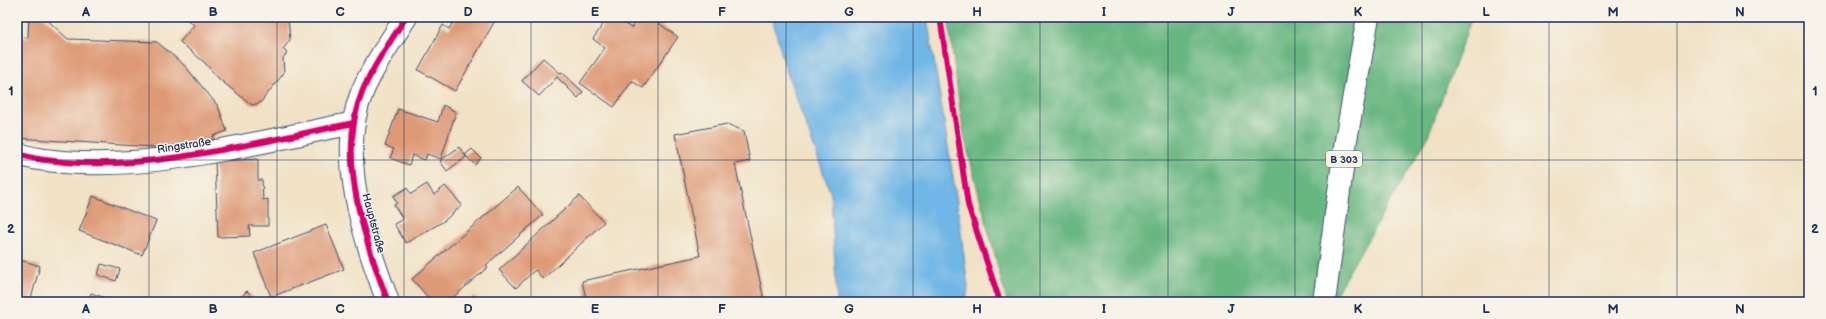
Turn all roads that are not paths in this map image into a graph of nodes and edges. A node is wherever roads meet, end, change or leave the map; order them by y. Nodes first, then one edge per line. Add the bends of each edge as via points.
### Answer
1 (406, 17) edge
2 (1368, 17) edge
3 (354, 123) junction
4 (21, 158) edge
5 (388, 302) edge
6 (1324, 302) edge

1 - 3 street, Hauptstraße via 362,91
2 - 6 street, B 303 via 1346,140
3 - 4 street, Ringstraße via 149,161 87,164
3 - 5 street, Hauptstraße via 351,146 356,200

